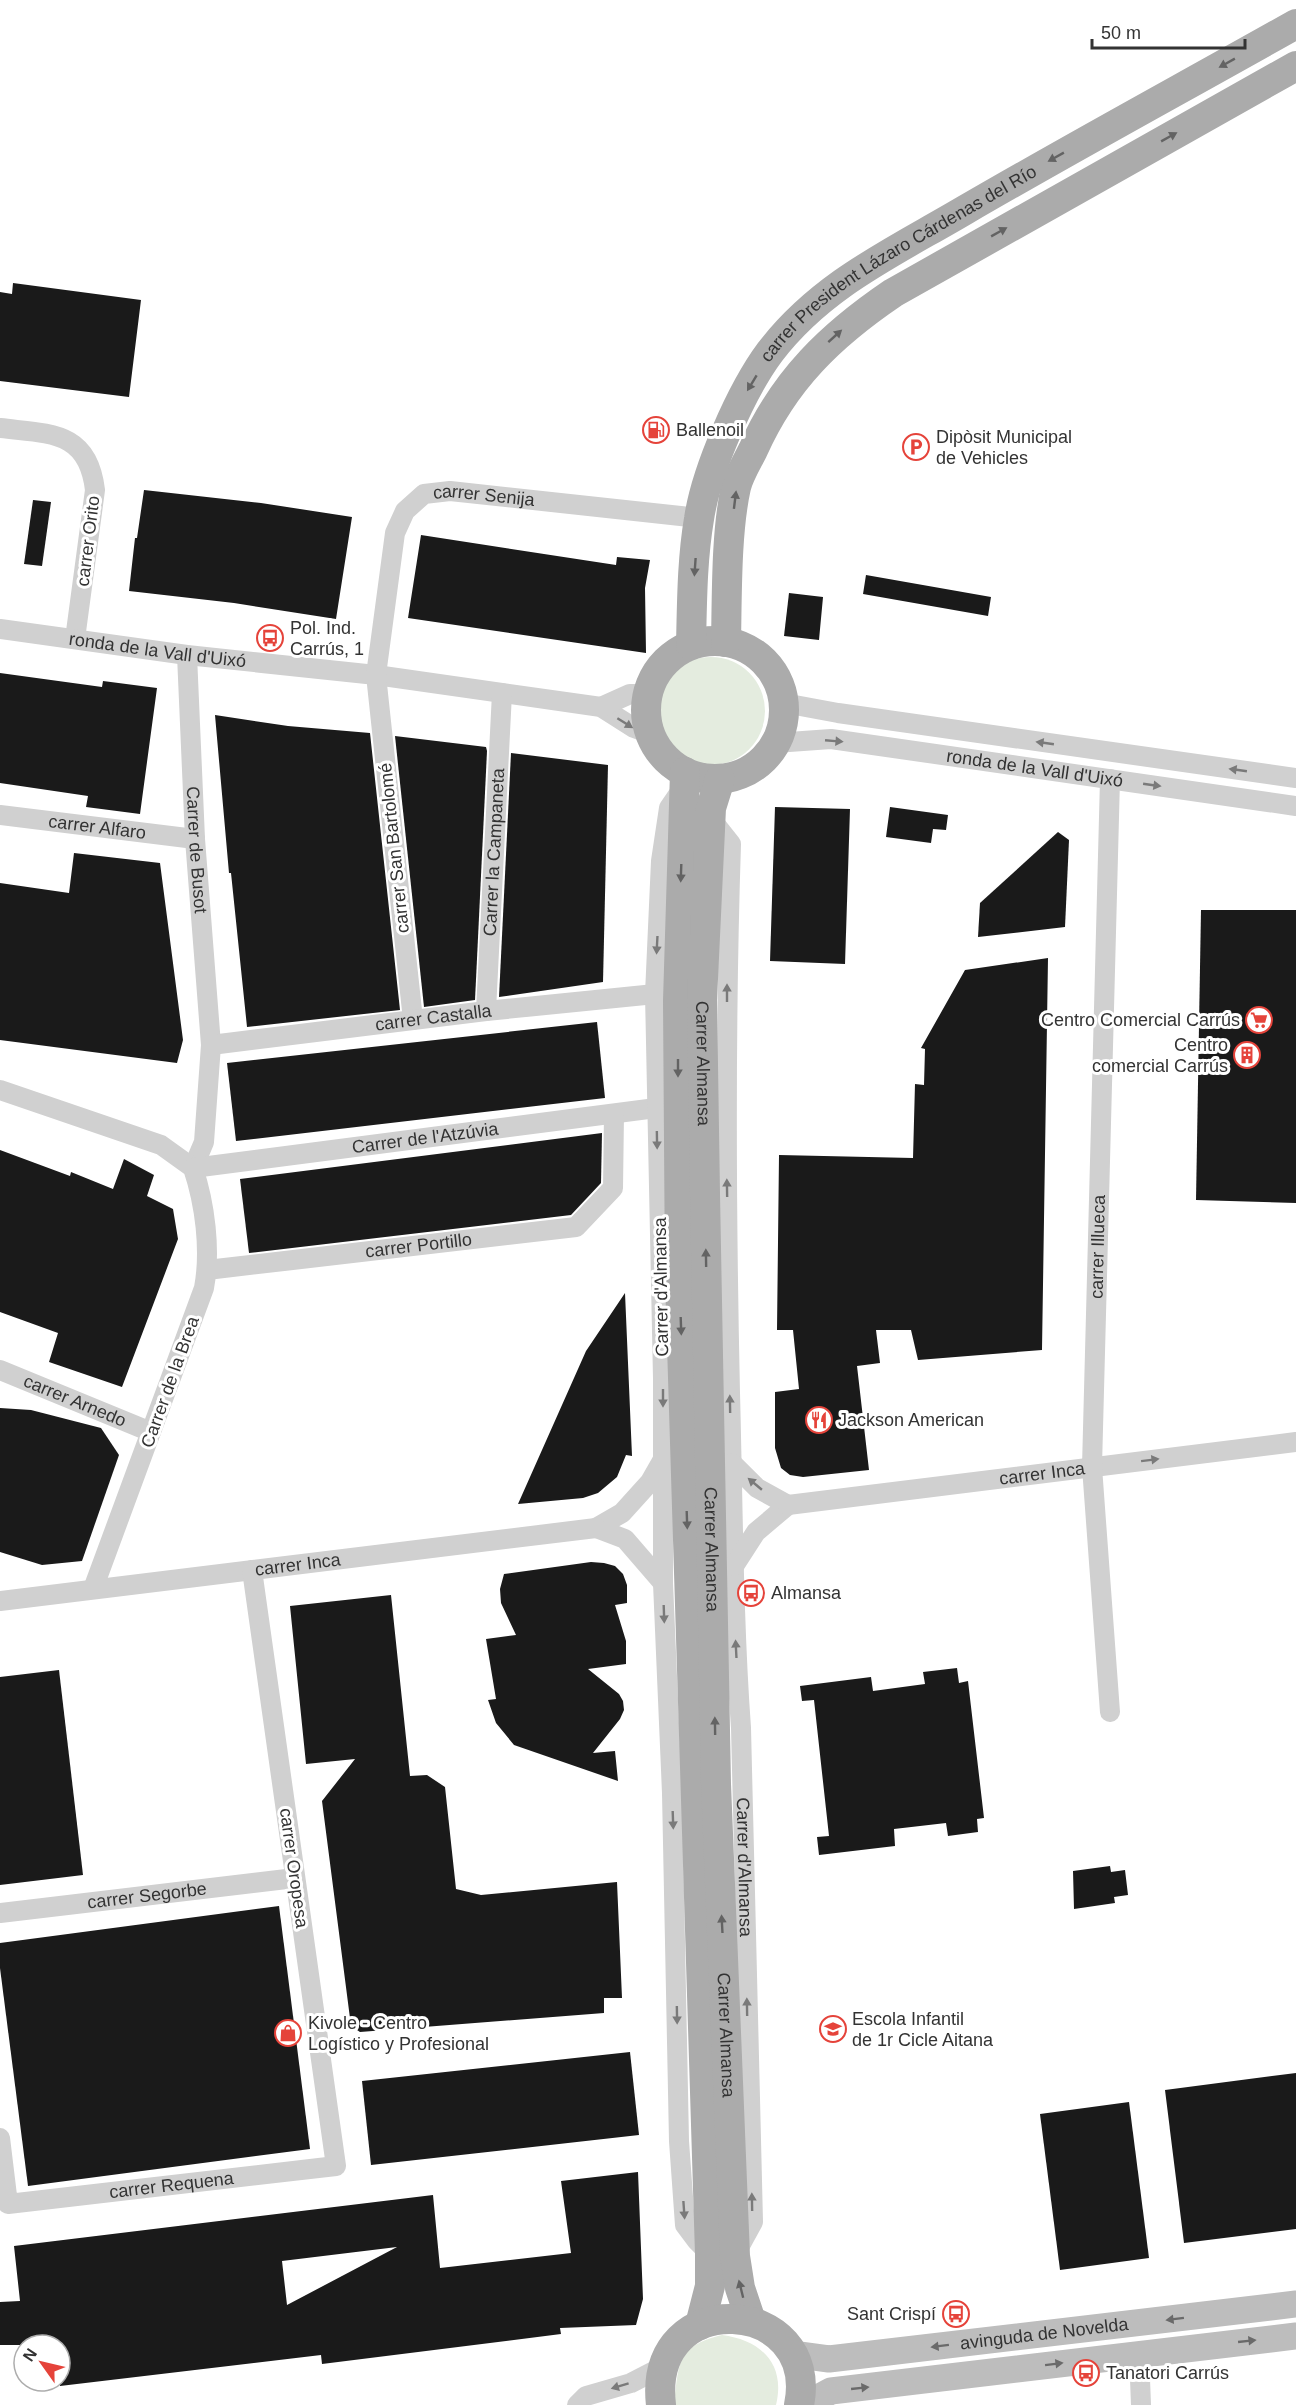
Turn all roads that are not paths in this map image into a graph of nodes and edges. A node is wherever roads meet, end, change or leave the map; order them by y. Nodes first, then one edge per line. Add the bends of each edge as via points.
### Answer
1 (1296, 24) edge
2 (1296, 66) edge
3 (0, 428) edge
4 (699, 518) junction
5 (0, 629) edge
6 (75, 639) junction
7 (726, 642) junction
8 (691, 645) junction
9 (187, 655) junction
10 (376, 675) junction
11 (502, 693) junction
12 (647, 694) junction
13 (784, 703) junction
14 (601, 707) junction
15 (650, 734) junction
16 (776, 743) junction
17 (1296, 778) edge
18 (684, 779) junction
19 (720, 779) junction
20 (1110, 779) junction
21 (1296, 806) edge
22 (0, 815) edge
23 (712, 820) junction
24 (195, 839) junction
25 (655, 994) junction
26 (486, 1011) junction
27 (413, 1020) junction
28 (211, 1045) junction
29 (0, 1090) edge
30 (656, 1108) junction
31 (614, 1114) junction
32 (193, 1167) junction
33 (207, 1270) junction
34 (0, 1370) edge
35 (151, 1432) junction
36 (1296, 1442) edge
37 (663, 1458) junction
38 (732, 1463) junction
39 (1092, 1467) junction
40 (788, 1505) junction
41 (596, 1528) junction
42 (734, 1566) junction
43 (252, 1570) junction
44 (663, 1583) junction
45 (93, 1589) junction
46 (0, 1601) edge
47 (1110, 1712) dead end
48 (741, 1728) junction
49 (694, 1745) junction
50 (716, 1784) junction
51 (672, 1793) junction
52 (296, 1878) junction
53 (0, 1913) edge
54 (0, 2138) edge
55 (336, 2166) joint
56 (723, 2255) junction
57 (1296, 2304) edge
58 (751, 2321) junction
59 (700, 2325) junction
60 (1296, 2336) edge
61 (1139, 2353) junction
62 (792, 2354) junction
63 (664, 2366) junction
64 (577, 2405) edge
65 (661, 2405) edge
66 (799, 2405) edge
67 (806, 2405) edge
68 (1141, 2405) edge

1 -> 4 main road, carrer President Lázaro Cárdenas del Río via 1047,162 857,272 825,295 770,353 746,392 729,424
7 -> 2 main road, carrer President Lázaro Cárdenas del Río via 736,486 775,404 828,343 893,293
3 - 6 street, carrer Orito via 63,438 78,446 93,471 95,490
4 -> 8 main road, carrer President Lázaro Cárdenas del Río
4 - 10 street, carrer Senija via 450,491 424,494 405,511 395,533
5 - 6 street, ronda de la Vall d'Uixó
6 - 9 street, ronda de la Vall d'Uixó
7 - 8 main road
7 - 13 main road via 761,658 780,686
8 - 12 main road via 668,660
9 - 10 street, ronda de la Vall d'Uixó
9 - 24 street, Carrer de Busot
10 - 11 street, ronda de la Vall d'Uixó
10 - 27 street, carrer San Bartolomé
11 - 14 street, ronda de la Vall d'Uixó
11 - 26 street, Carrer la Campaneta
12 - 14 street via 630,694
12 - 15 main road
13 - 16 main road
17 -> 13 street, ronda de la Vall d'Uixó via 838,714
14 -> 15 street, ronda de la Vall d'Uixó
15 - 18 main road
16 - 19 main road via 750,770
16 -> 20 street, ronda de la Vall d'Uixó via 831,740
18 - 19 main road
18 -> 25 street, Carrer d'Almansa via 669,808 662,861
18 -> 49 main road, Carrer d'Almansa via 678,1001 680,1280
19 - 23 main road, Carrer Almansa via 711,808
20 -> 21 street, ronda de la Vall d'Uixó
20 - 39 street, carrer Illueca
22 - 24 street, carrer Alfaro
38 -> 23 street, Carrer d'Almansa via 726,1147 731,844
50 -> 23 main road, Carrer Almansa via 702,1000
24 - 28 street, Carrer de Busot
25 - 26 street, carrer Castalla
25 - 30 street, Carrer d'Almansa
26 - 27 street, carrer Castalla
27 - 28 street, carrer Castalla
28 - 32 street via 204,1142
29 - 32 street via 161,1145
30 - 31 street, Carrer de l'Atzúvia
30 -> 37 street, Carrer d'Almansa
31 - 32 street, Carrer de l'Atzúvia
31 - 33 street, carrer Portillo via 613,1188 576,1227
32 - 33 street, Carrer de la Brea via 204,1218
33 - 35 street, Carrer de la Brea via 198,1306
34 - 35 street, carrer Arnedo
35 - 45 street, Carrer de la Brea
39 -> 36 street, carrer Inca
37 - 41 street via 650,1482 622,1513
37 - 44 street, Carrer d'Almansa
40 -> 38 street via 757,1488
38 - 42 street, Carrer d'Almansa
39 - 40 street, carrer Inca
39 - 47 street, carrer Illueca
40 - 42 street via 756,1532
41 - 43 street, carrer Inca
41 - 44 street via 625,1539
48 -> 42 street, Carrer d'Almansa
43 - 45 street, carrer Inca
43 - 52 street, carrer Oropesa
44 -> 51 street, Carrer d'Almansa
45 - 46 street, carrer Inca
48 - 50 street, Carrer d'Almansa
56 -> 48 street, Carrer d'Almansa via 753,2223
49 - 51 street, Carrer d'Almansa
49 - 56 main road, Carrer d'Almansa
56 -> 50 main road, Carrer Almansa
51 -> 56 street, Carrer d'Almansa via 679,2141 685,2225 697,2241
52 - 53 street, carrer Segorbe
52 - 55 street, carrer Oropesa
54 - 55 street, carrer Requena via 8,2204
58 -> 56 main road, Carrer Almansa
56 - 59 main road, Carrer d'Almansa
57 -> 62 main road, avinguda de Novelda via 829,2359
58 - 59 main road via 721,2319
58 - 62 main road via 780,2338
59 - 63 main road via 676,2343
61 -> 60 main road, avinguda de Novelda
67 -> 61 main road, avinguda de Novelda via 831,2391
61 - 68 street
62 - 66 main road via 801,2383
63 -> 64 street via 631,2383 586,2397
63 - 65 main road

